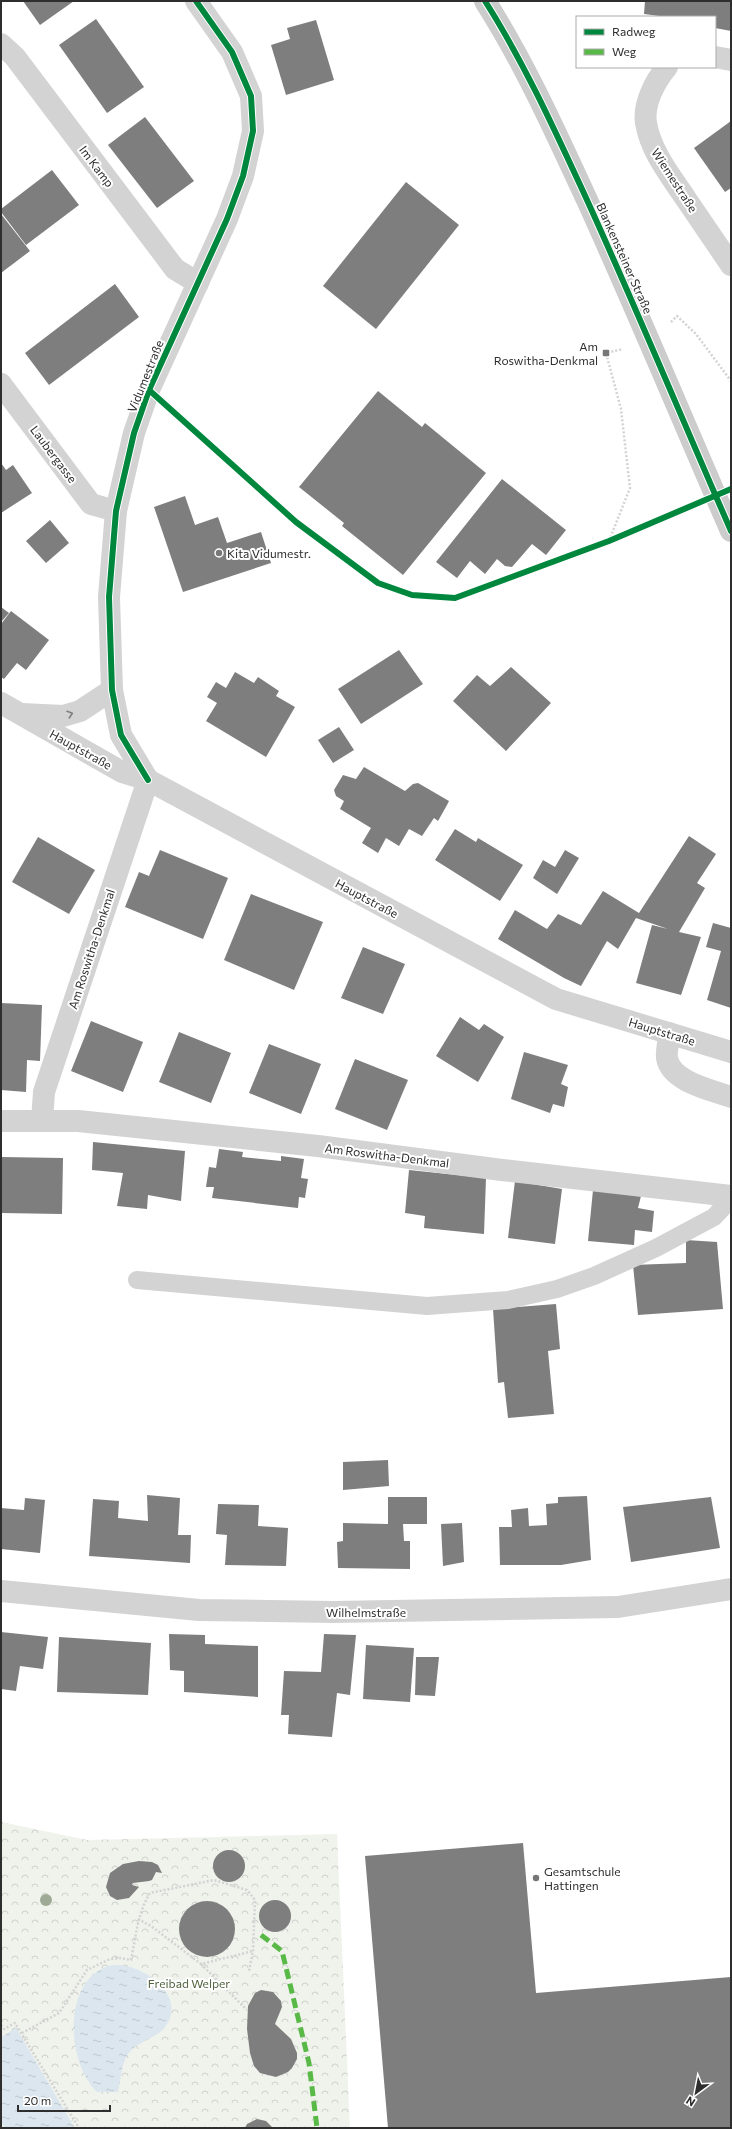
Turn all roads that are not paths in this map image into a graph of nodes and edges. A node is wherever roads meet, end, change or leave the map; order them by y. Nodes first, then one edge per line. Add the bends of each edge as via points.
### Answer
1 (196, 1) edge
2 (486, 1) edge
3 (1, 44) edge
4 (716, 57) edge
5 (731, 60) edge
6 (666, 68) edge
7 (731, 265) edge
8 (198, 283) junction
9 (1, 384) edge
10 (116, 511) junction
11 (731, 531) edge
12 (112, 690) junction
13 (9, 708) edge
14 (148, 780) junction
15 (669, 1033) junction
16 (731, 1052) edge
17 (731, 1096) edge
18 (42, 1120) junction
19 (1, 1121) edge
20 (730, 1196) edge
21 (137, 1280) dead end
22 (731, 1589) edge
23 (1, 1591) edge

1 - 8 street, Vidumestraße via 232,52 251,96 253,131 243,176
2 - 11 main road, Blankensteiner Straße via 564,150 630,293 649,343
3 - 8 street, Im Kamp via 14,57 175,269
4 - 5 street
6 - 7 street, Wiemestraße via 658,77 647,111 646,122 653,148
8 - 10 street, Vidumestraße via 149,390 134,433
9 - 10 street, Laubergasse via 91,504
10 - 12 street, Vidumestraße via 108,597
13 -> 12 street, Hauptstraße via 62,716 80,711
12 - 14 street, Vidumestraße via 120,735
13 - 14 street, Hauptstraße via 122,772
14 - 15 street, Hauptstraße via 556,999
14 - 18 street, Am Roswitha-Denkmal via 44,1092
15 - 16 street, Hauptstraße
15 - 17 street via 667,1058 674,1072 692,1083
18 - 19 street, Am Roswitha-Denkmal
18 - 20 street, Am Roswitha-Denkmal via 78,1121 302,1144
20 - 21 lane via 728,1202 714,1217 656,1248 594,1276 557,1289 508,1300 427,1306
22 - 23 street, Wilhelmstraße via 618,1607 340,1612 199,1610

